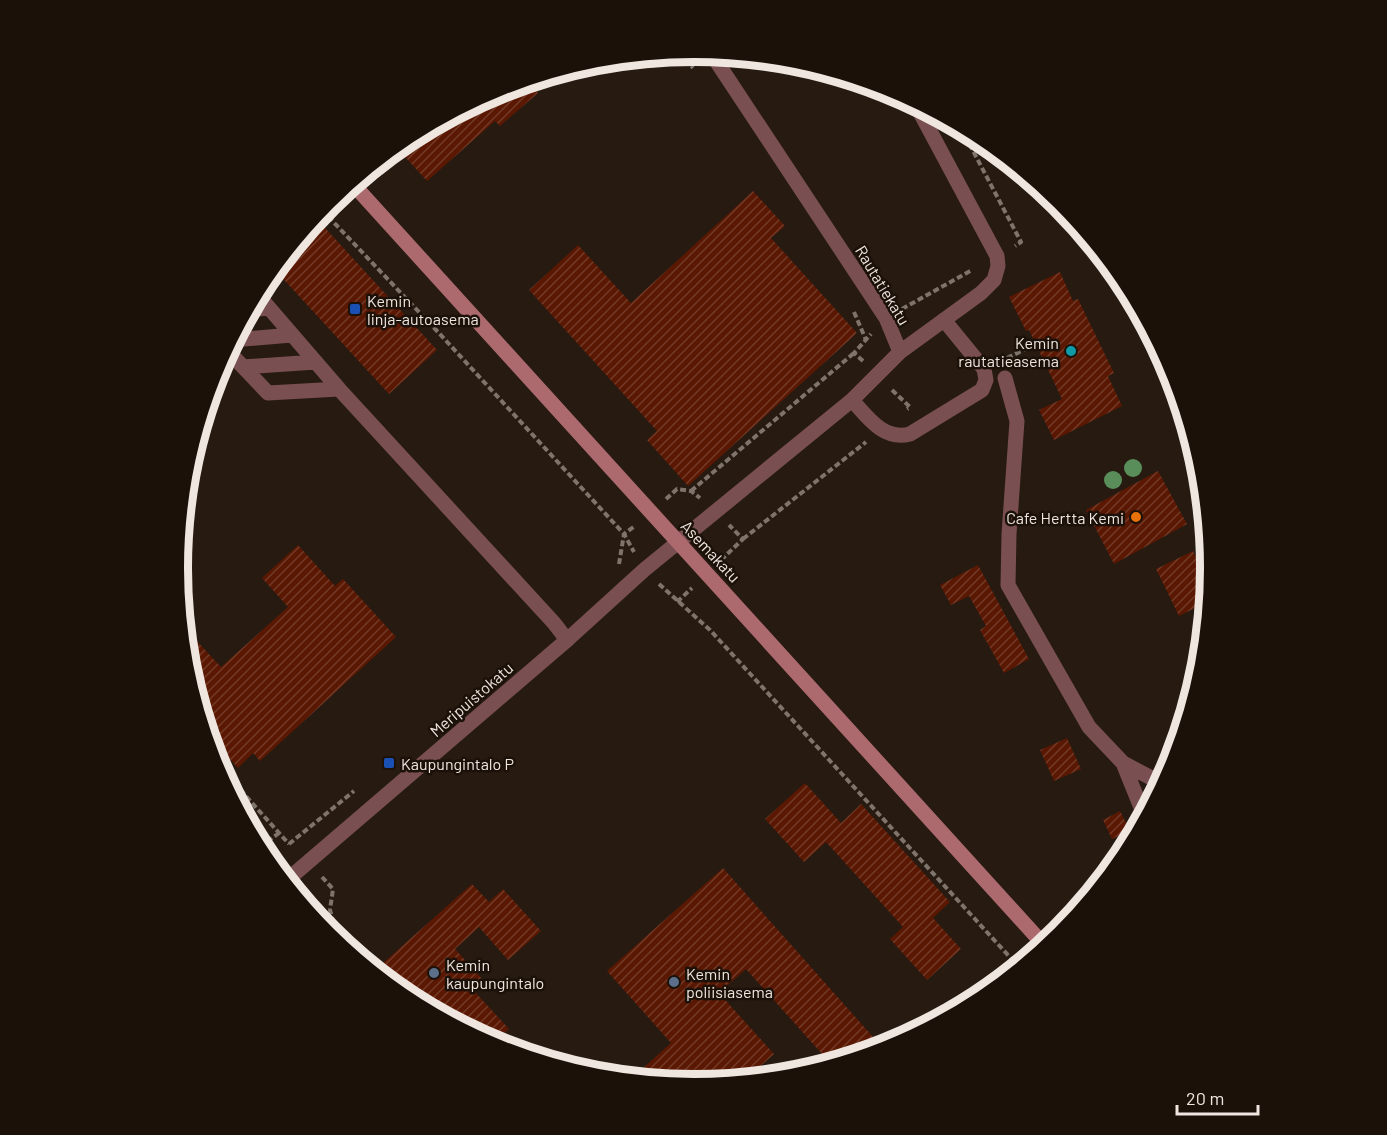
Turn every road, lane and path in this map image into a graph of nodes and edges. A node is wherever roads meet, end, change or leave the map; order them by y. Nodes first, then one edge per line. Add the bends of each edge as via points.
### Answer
1 (717, 63) edge
2 (922, 117) edge
3 (358, 189) edge
4 (329, 217) edge
5 (263, 302) edge
6 (268, 308) junction
7 (258, 309) edge
8 (944, 321) junction
9 (292, 335) junction
10 (242, 339) edge
11 (900, 352) junction
12 (854, 353) dead end
13 (234, 357) edge
14 (316, 362) junction
15 (243, 366) junction
16 (1005, 378) dead end
17 (339, 389) junction
18 (852, 400) junction
19 (691, 491) dead end
20 (677, 542) junction
21 (644, 570) junction
22 (567, 640) junction
23 (1123, 763) junction
24 (1153, 779) edge
25 (239, 788) edge
26 (1140, 805) edge
27 (279, 833) junction
28 (268, 841) edge
29 (309, 862) junction
30 (292, 876) edge
31 (334, 922) edge
32 (1038, 938) edge
33 (1013, 960) edge

1 - 11 street, Rautatiekatu via 886,318
2 - 8 street via 997,256 994,280
3 - 20 main road, Asemakatu
4 - 21 path via 624,534
5 - 6 street
6 - 7 street
6 - 9 street
8 - 11 street
8 - 18 street via 984,369 986,380 982,390 899,437 873,424
9 - 10 street
9 - 14 street
11 - 18 street, Rautatiekatu
12 - 19 path
13 - 15 street
14 - 15 street
14 - 17 street
15 - 17 street via 268,393
16 - 23 street via 1017,421 1008,585 1089,727
17 - 22 street
18 - 20 street, Rautatiekatu
20 - 21 street, Meripuistokatu
20 - 32 main road, Asemakatu
21 - 22 street, Meripuistokatu
21 - 33 path via 710,630
22 - 29 street, Meripuistokatu
23 - 24 street
23 - 26 street
25 - 27 path
27 - 28 path
27 - 29 path
29 - 30 street, Meripuistokatu
29 - 31 path via 333,889 330,910

